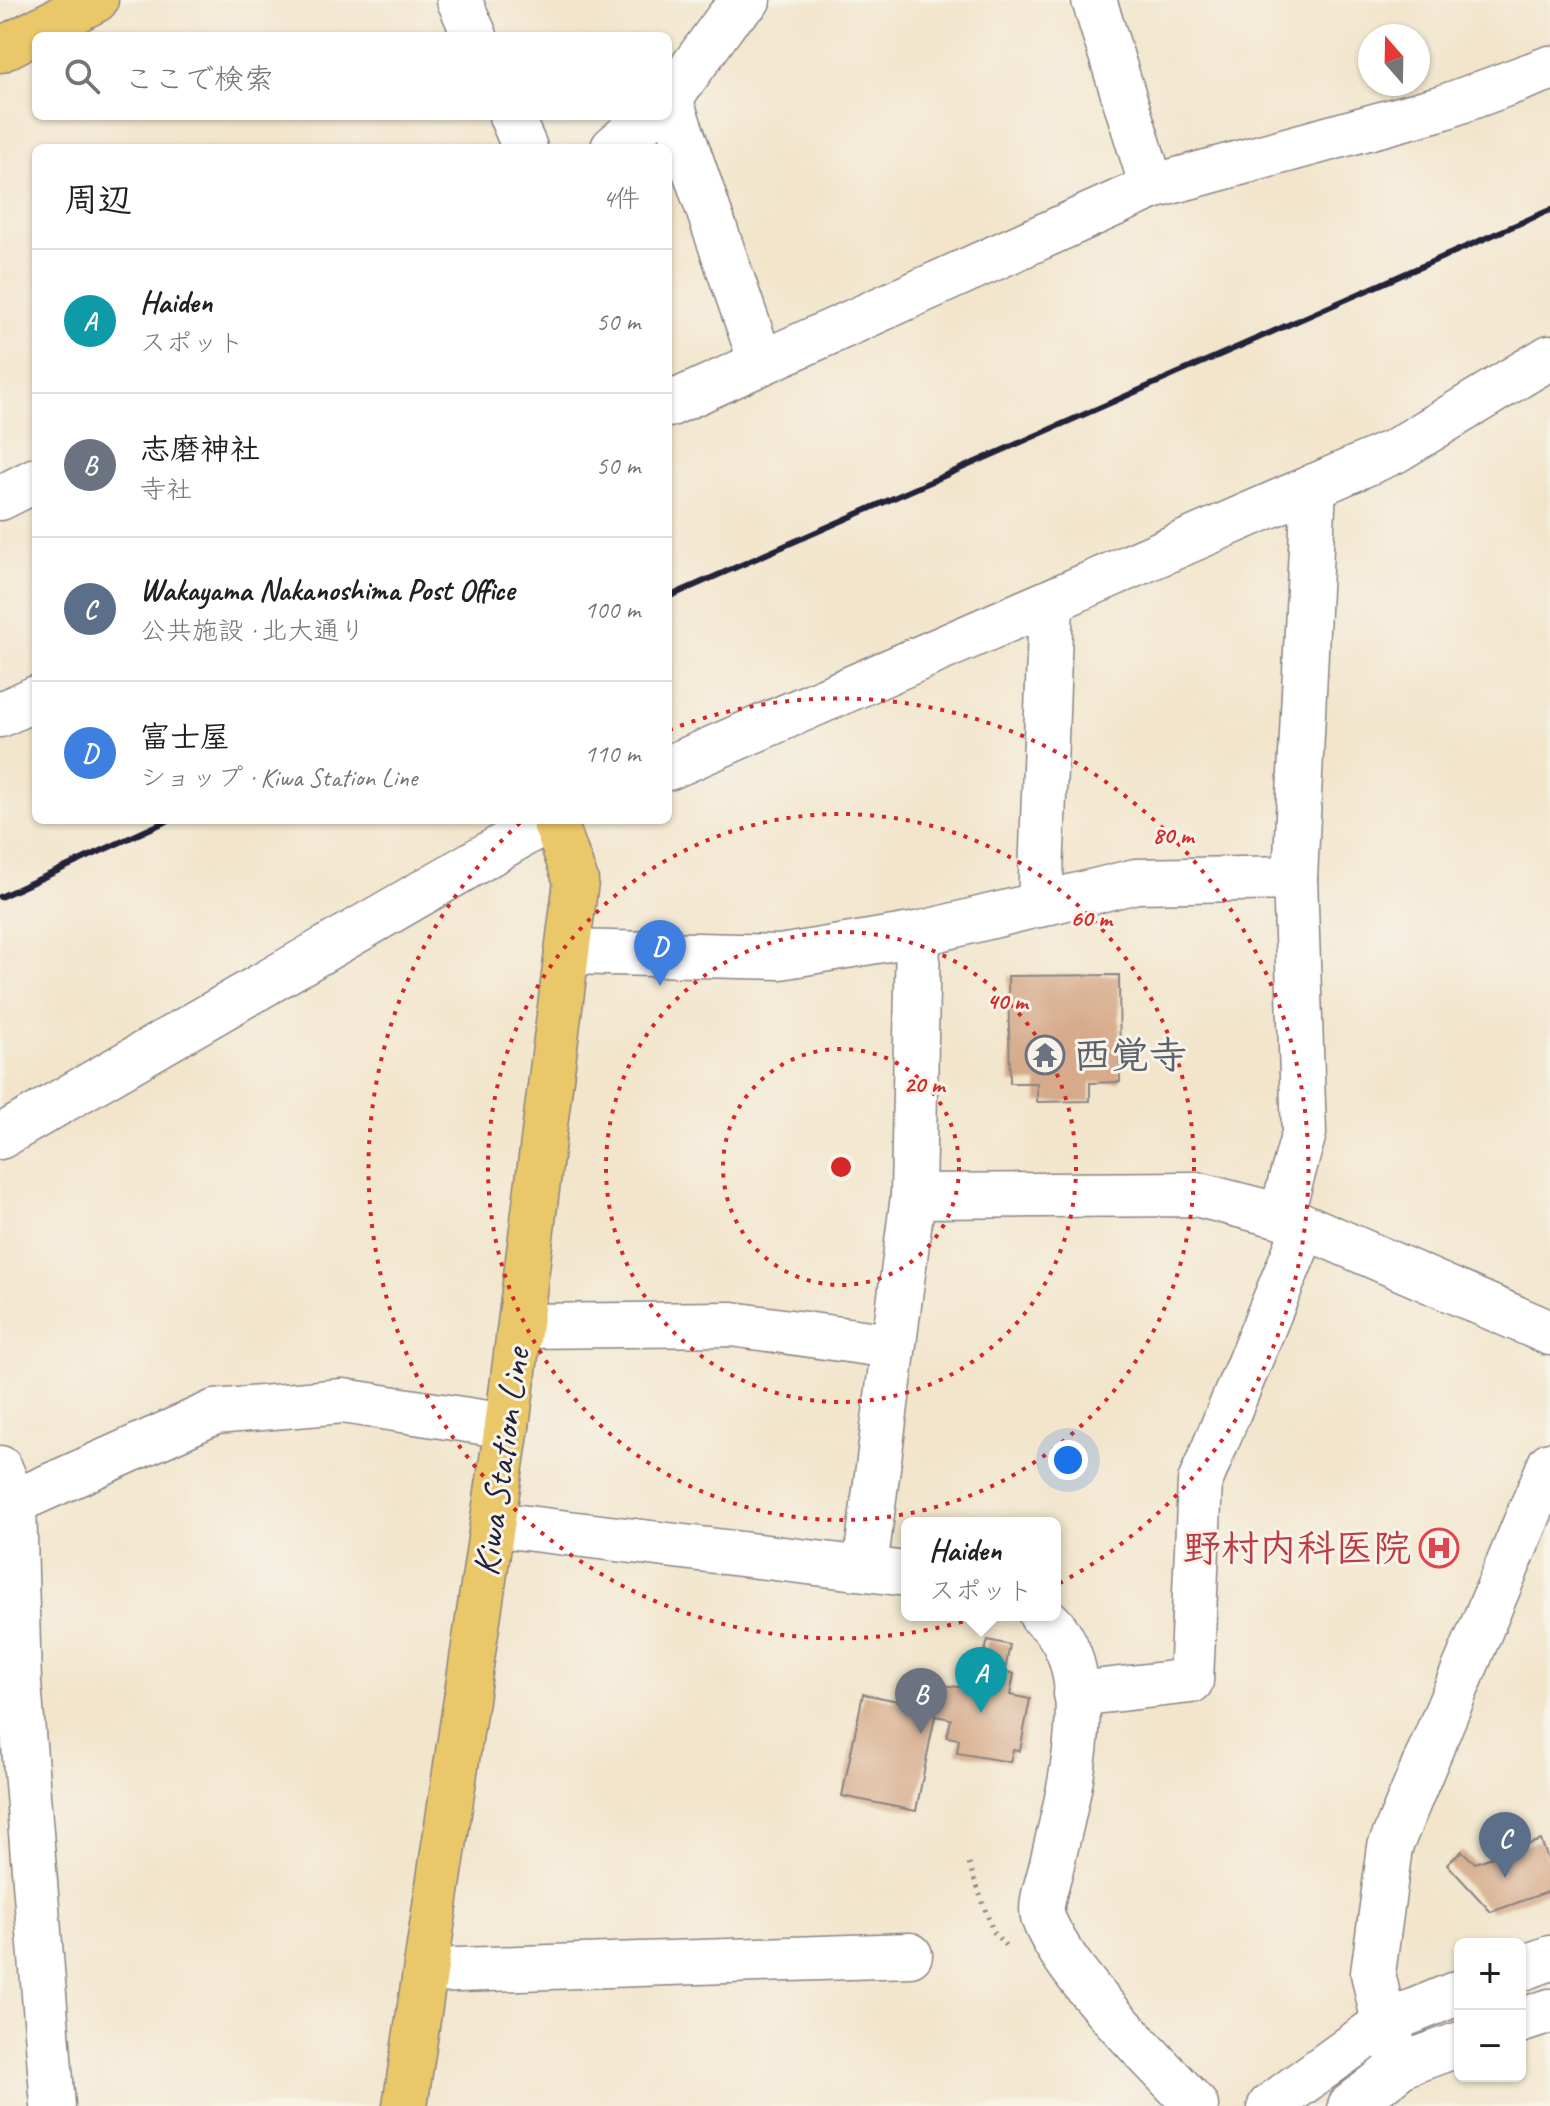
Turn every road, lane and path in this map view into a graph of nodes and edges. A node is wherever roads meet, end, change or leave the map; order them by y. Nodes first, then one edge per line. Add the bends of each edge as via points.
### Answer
1 (96, 0) edge
2 (459, 0) edge
3 (748, 0) edge
4 (1094, 0) edge
5 (35, 32) edge
6 (473, 32) edge
7 (32, 33) edge
8 (0, 50) edge
9 (1550, 68) edge
10 (672, 93) edge
11 (513, 120) edge
12 (646, 120) edge
13 (669, 120) edge
14 (523, 144) edge
15 (618, 144) edge
16 (1152, 187) junction
17 (1550, 357) edge
18 (761, 362) junction
19 (672, 403) edge
20 (32, 482) edge
21 (1314, 486) junction
22 (0, 498) edge
23 (1051, 602) junction
24 (32, 700) edge
25 (0, 715) edge
26 (672, 766) edge
27 (544, 824) edge
28 (553, 824) edge
29 (1295, 878) junction
30 (1040, 905) junction
31 (918, 934) junction
32 (567, 952) junction
33 (0, 1137) edge
34 (913, 1196) junction
35 (1292, 1223) junction
36 (521, 1326) junction
37 (1550, 1333) edge
38 (891, 1346) junction
39 (507, 1426) junction
40 (1550, 1464) edge
41 (7, 1485) edge
42 (493, 1524) junction
43 (886, 1571) edge
44 (1050, 1621) edge
45 (1076, 1694) junction
46 (910, 1955) dead end
47 (1550, 1958) edge
48 (1526, 1967) edge
49 (428, 1971) junction
50 (1454, 1994) edge
51 (1550, 2011) edge
52 (1526, 2019) edge
53 (1384, 2023) junction
54 (1454, 2046) edge
55 (1402, 2065) junction
56 (53, 2106) edge
57 (405, 2106) edge
58 (1196, 2106) edge
59 (1270, 2106) edge
60 (1350, 2106) edge

1 - 5 main road
2 - 6 street
3 - 10 street via 728,18
4 - 16 street
7 - 8 main road
9 - 16 street via 1444,107
11 - 14 street
12 - 15 street
13 - 18 street
16 - 18 street
17 - 21 street via 1395,451
18 - 19 street
20 - 22 street
21 - 23 street
21 - 29 street
23 - 26 street
23 - 30 street
24 - 25 street
27 - 33 street
28 - 32 main road, Kiwa Station Line via 576,881
29 - 30 street via 1136,881
29 - 35 street via 1304,1133
30 - 31 street
31 - 32 street via 780,957
31 - 34 street
32 - 36 main road, Kiwa Station Line
34 - 35 street via 1196,1194
34 - 38 street
35 - 37 street
35 - 45 street via 1200,1482 1191,1681
36 - 38 street via 732,1324
36 - 39 main road, Kiwa Station Line
38 - 43 street
39 - 41 street via 343,1401 215,1412
39 - 42 main road, Kiwa Station Line
40 - 53 street via 1390,1847 1373,1973
41 - 56 street
42 - 43 street
42 - 49 main road, Kiwa Station Line
44 - 45 street via 1058,1627
45 - 58 street via 1078,1746 1042,1913 1059,1953
46 - 49 street
47 - 48 street
49 - 57 main road, Kiwa Station Line
50 - 53 street
51 - 52 street
53 - 55 street
53 - 59 street
54 - 55 street
55 - 60 street

